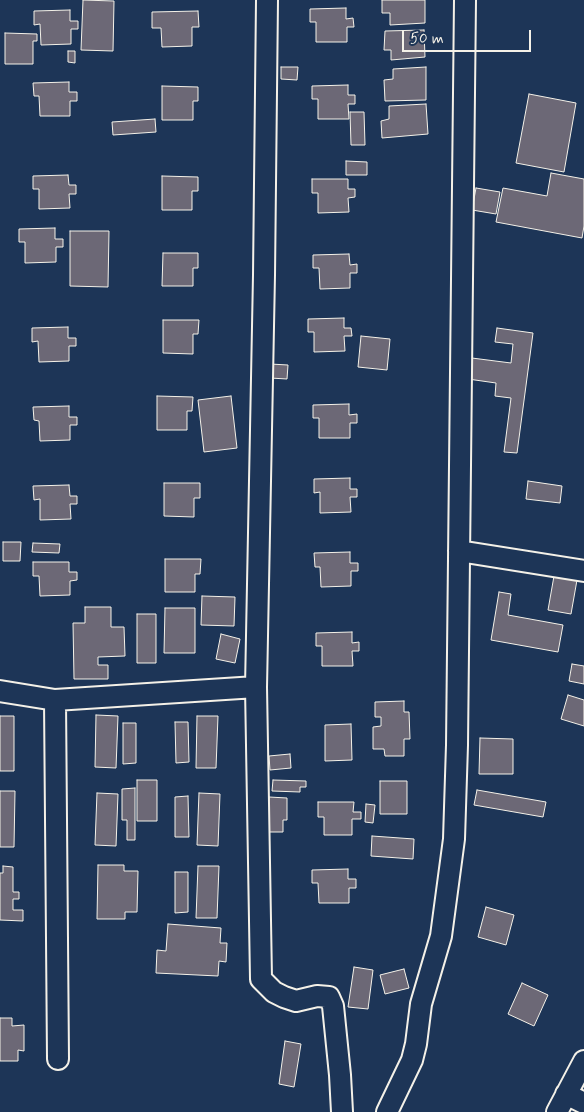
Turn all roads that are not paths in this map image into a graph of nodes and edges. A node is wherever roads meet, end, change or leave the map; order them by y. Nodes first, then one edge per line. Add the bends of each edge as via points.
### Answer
1 (267, 0) edge
2 (465, 0) edge
3 (459, 550) junction
4 (584, 570) edge
5 (256, 686) junction
6 (0, 691) edge
7 (55, 700) junction
8 (58, 1060) dead end
9 (584, 1061) edge
10 (566, 1094) junction
11 (584, 1103) edge
12 (342, 1112) edge
13 (388, 1112) edge
14 (557, 1112) edge

1 - 5 street
2 - 3 street
3 - 4 street
3 - 13 street via 454,839 441,936 421,1004 416,1044
5 - 7 street
5 - 12 street via 261,979 274,992 296,1001 329,997 333,1006
6 - 7 street
7 - 8 street
9 - 10 street
10 - 11 street
10 - 14 street

